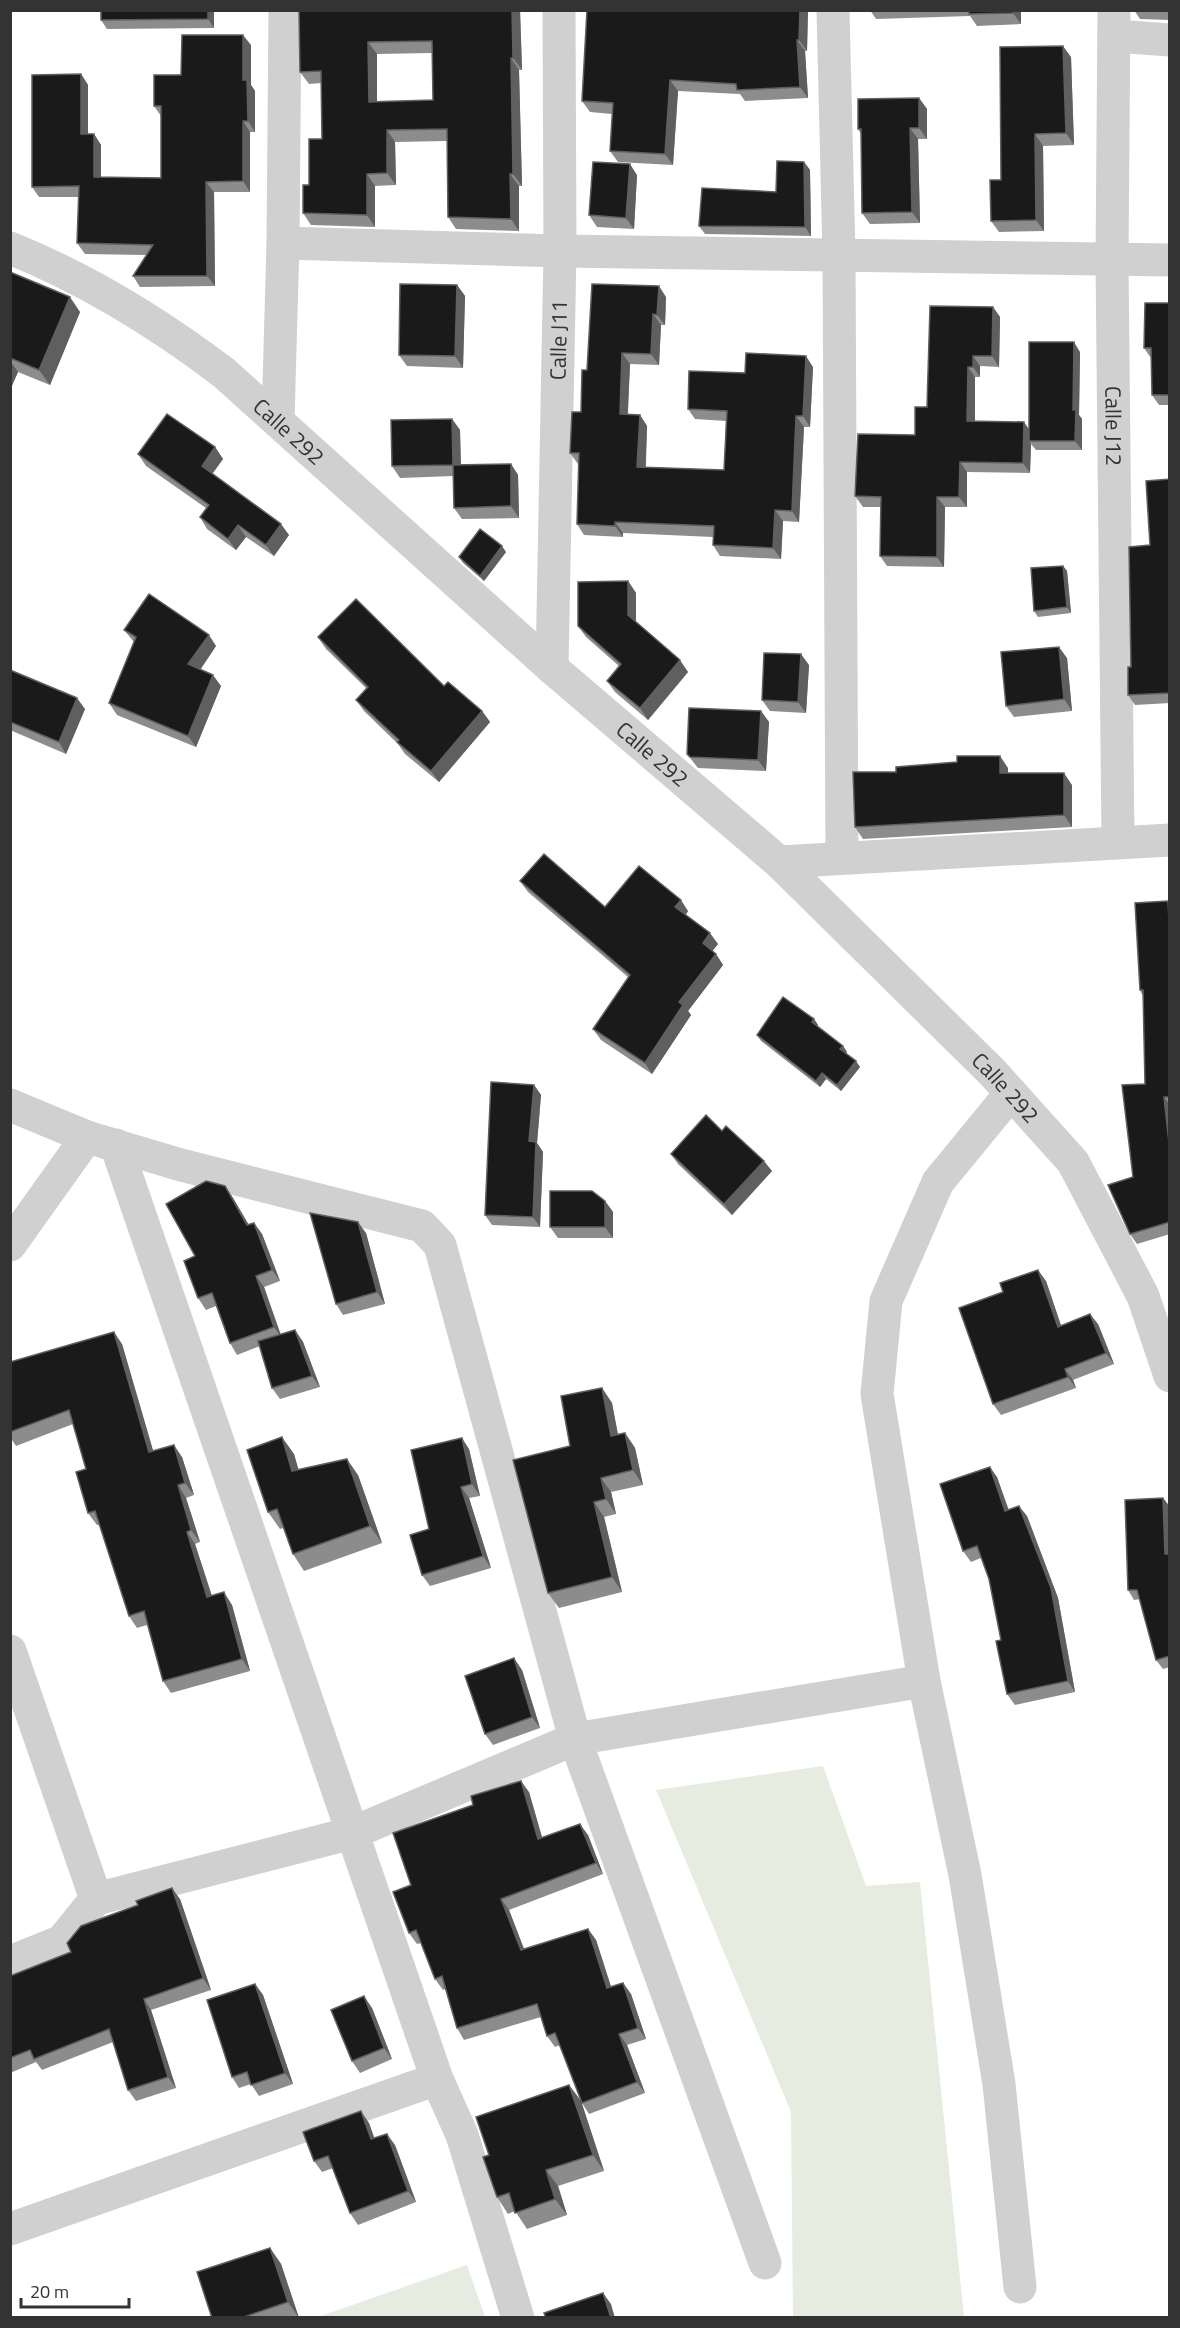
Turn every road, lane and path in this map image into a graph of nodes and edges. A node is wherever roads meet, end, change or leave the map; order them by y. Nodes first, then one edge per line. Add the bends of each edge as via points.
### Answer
1 (285, 10) edge
2 (559, 10) edge
3 (833, 10) edge
4 (1114, 23) edge
5 (1170, 40) edge
6 (283, 243) junction
7 (10, 248) edge
8 (560, 251) junction
9 (839, 255) junction
10 (1170, 260) edge
11 (1112, 261) junction
12 (278, 420) junction
13 (552, 668) junction
14 (1170, 840) edge
15 (1118, 841) junction
16 (842, 858) junction
17 (779, 862) junction
18 (1011, 1093) junction
19 (10, 1104) edge
20 (101, 1141) junction
21 (10, 1245) edge
22 (1156, 1296) edge
23 (1170, 1376) edge
24 (10, 1651) edge
25 (924, 1681) junction
26 (575, 1739) junction
27 (352, 1833) junction
28 (96, 1899) junction
29 (10, 1962) edge
30 (437, 2079) junction
31 (10, 2229) edge
32 (765, 2264) dead end
33 (1020, 2287) dead end
34 (518, 2318) edge

1 - 6 street
2 - 8 street, Calle J11
3 - 9 street
4 - 5 street
4 - 11 street, Calle J12
6 - 8 street
6 - 12 street
7 - 12 street, Calle 292 via 56,266 129,305 224,373
8 - 9 street
8 - 13 street, Calle J11
9 - 11 street
9 - 16 street
10 - 11 street
11 - 15 street, Calle J12
12 - 13 street, Calle 292
13 - 17 street, Calle 292
14 - 15 street
15 - 16 street
16 - 17 street
17 - 18 street, Calle 292
18 - 22 street, Calle 292 via 1073,1162
18 - 25 street via 938,1182 886,1300 877,1394
19 - 20 street
20 - 21 street
20 - 26 street via 422,1226 440,1245
20 - 27 street
22 - 23 street, Calle 292
24 - 28 street
25 - 26 street
25 - 33 street via 965,1875 997,2072
26 - 27 street
26 - 32 street
27 - 28 street
27 - 30 street
28 - 29 street via 62,1941
30 - 31 street
30 - 34 street via 462,2135

